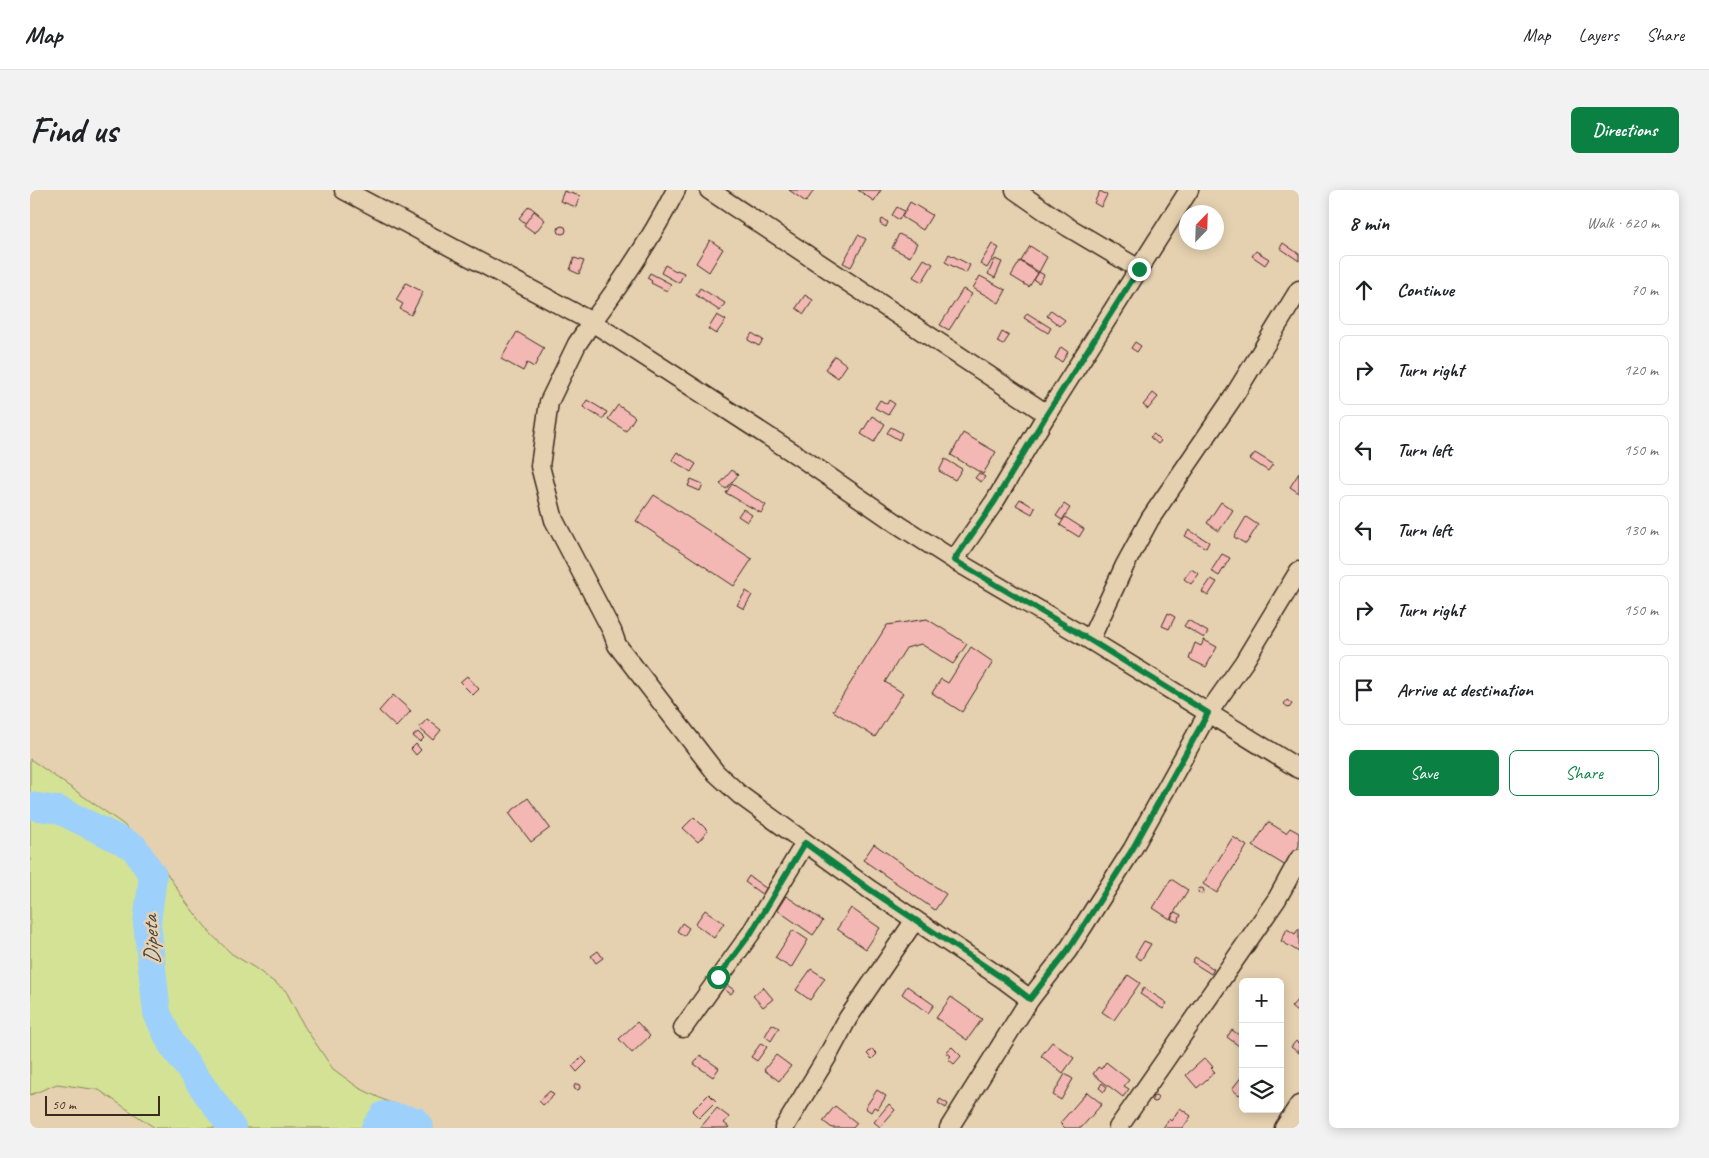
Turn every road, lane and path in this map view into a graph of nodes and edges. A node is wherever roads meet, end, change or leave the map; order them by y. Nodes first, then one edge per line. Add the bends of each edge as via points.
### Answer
1 (344, 190) edge
2 (676, 190) edge
3 (709, 190) edge
4 (1015, 190) edge
5 (1189, 190) edge
6 (1139, 269) junction
7 (1299, 290) edge
8 (592, 322) junction
9 (1047, 414) junction
10 (954, 560) junction
11 (1299, 572) edge
12 (1090, 640) junction
13 (1208, 713) junction
14 (1299, 769) edge
15 (805, 843) junction
16 (1299, 859) edge
17 (915, 920) junction
18 (1030, 999) junction
19 (683, 1028) dead end
20 (1299, 1105) edge
21 (784, 1128) edge
22 (949, 1128) edge
23 (1118, 1128) edge
24 (1284, 1128) edge

1 - 8 street
2 - 8 street via 643,249
3 - 9 street
4 - 6 street via 1068,227
5 - 6 street
6 - 9 street
7 - 12 street via 1232,399 1150,519
8 - 10 street
8 - 15 street via 577,344 549,402 540,466 554,520 617,645 716,773
9 - 10 street via 995,501
10 - 12 street
11 - 13 street via 1244,662
12 - 13 street
13 - 14 street
13 - 18 street via 1132,850 1068,950
15 - 17 street
15 - 19 street via 751,933
16 - 23 street via 1277,899
17 - 18 street
17 - 21 street via 848,1018
18 - 22 street
20 - 24 street

